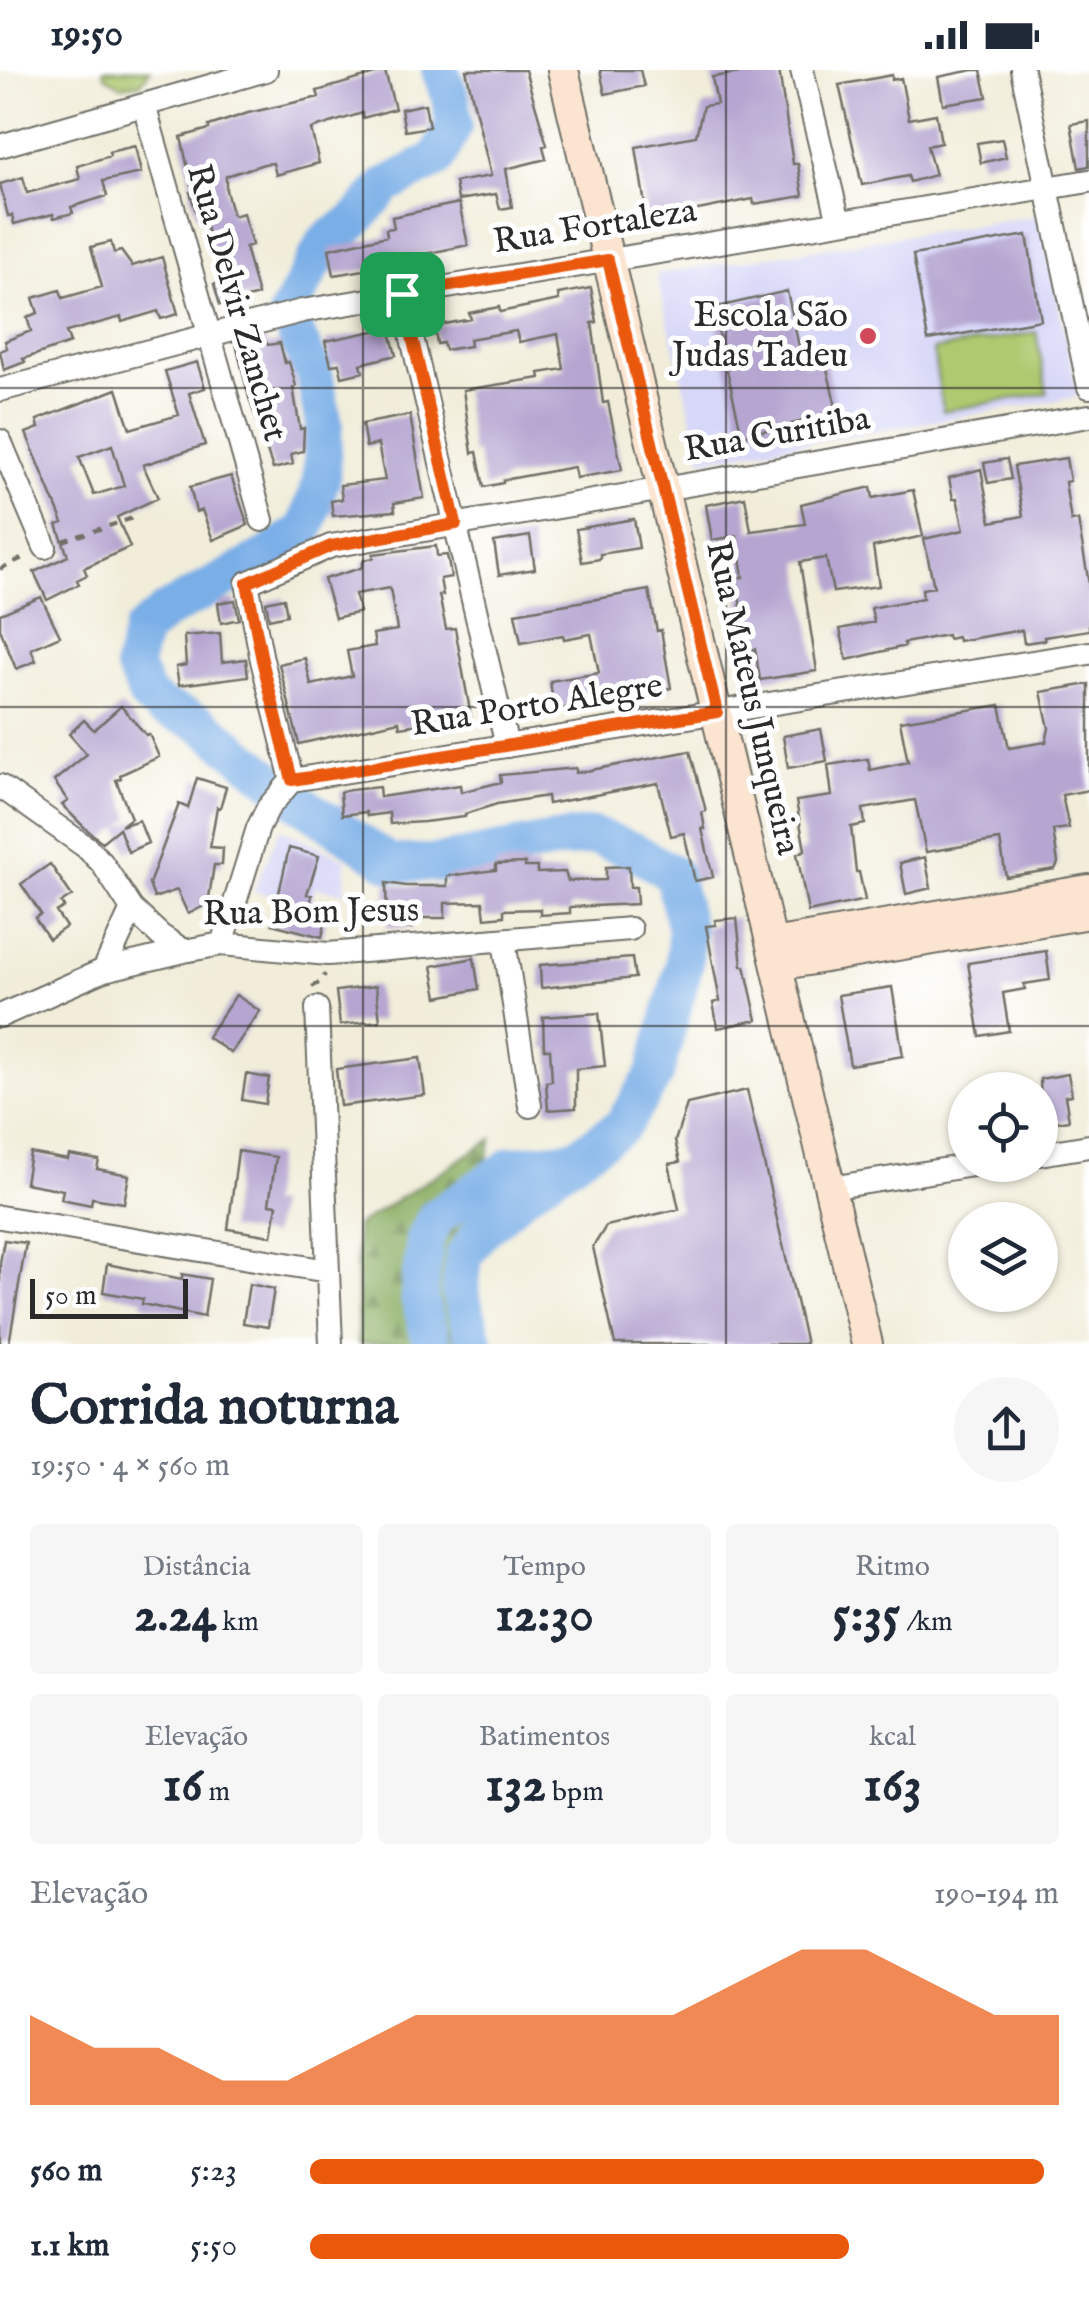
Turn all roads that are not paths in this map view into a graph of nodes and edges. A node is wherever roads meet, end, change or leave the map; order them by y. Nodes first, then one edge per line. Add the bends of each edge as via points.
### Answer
1 (266, 70) edge
2 (563, 70) edge
3 (802, 70) edge
4 (1022, 70) edge
5 (144, 105) junction
6 (0, 146) edge
7 (1089, 181) edge
8 (1047, 188) junction
9 (840, 222) junction
10 (608, 260) junction
11 (402, 294) junction
12 (209, 334) junction
13 (1089, 387) edge
14 (0, 390) edge
15 (1089, 416) edge
16 (0, 441) edge
17 (664, 490) junction
18 (262, 520) dead end
19 (456, 524) junction
20 (44, 547) road end
21 (1089, 653) edge
22 (717, 712) junction
23 (507, 746) junction
24 (292, 780) junction
25 (0, 786) edge
26 (1089, 890) edge
27 (132, 909) junction
28 (1089, 913) edge
29 (630, 929) dead end
30 (504, 941) junction
31 (222, 944) junction
32 (184, 952) junction
33 (774, 954) junction
34 (104, 970) junction
35 (317, 1008) road end
36 (0, 1016) edge
37 (530, 1106) dead end
38 (1089, 1146) edge
39 (1058, 1151) edge
40 (948, 1169) edge
41 (830, 1188) junction
42 (0, 1217) edge
43 (328, 1271) junction
44 (331, 1344) edge
45 (867, 1344) edge

1 - 5 street
2 - 10 main road, Rua Mateus Junqueira
3 - 9 street
4 - 8 street
5 - 6 street
5 - 12 street, Rua Delvir Zanchet
7 - 8 street, Rua Fortaleza
8 - 9 street, Rua Fortaleza
8 - 13 street
9 - 10 street, Rua Fortaleza
10 - 11 street, Rua Fortaleza
10 - 17 main road, Rua Mateus Junqueira
11 - 12 street, Rua Fortaleza
11 - 19 street
12 - 14 street, Rua Fortaleza
12 - 18 street, Rua Delvir Zanchet
15 - 17 street, Rua Curitiba
16 - 20 street
17 - 19 street, Rua Curitiba
17 - 22 main road, Rua Mateus Junqueira
19 - 23 street
19 - 24 street, Rua Curitiba via 331,546 247,583
21 - 22 street, Rua Porto Alegre
22 - 23 street, Rua Porto Alegre
22 - 33 main road, Rua Mateus Junqueira
23 - 24 street, Rua Porto Alegre
24 - 31 street via 258,828
25 - 27 street, Rua Bom Jesus via 86,846
26 - 33 main road
27 - 32 street, Rua Bom Jesus
27 - 34 street
28 - 33 main road
29 - 30 street, Rua Bom Jesus
30 - 31 street, Rua Bom Jesus via 328,954
30 - 37 street
31 - 32 street, Rua Bom Jesus
32 - 34 street
33 - 41 main road, Rua Mateus Junqueira
34 - 36 street
35 - 43 street
38 - 39 street
40 - 41 street
41 - 45 main road, Rua Mateus Junqueira
42 - 43 street
43 - 44 street

